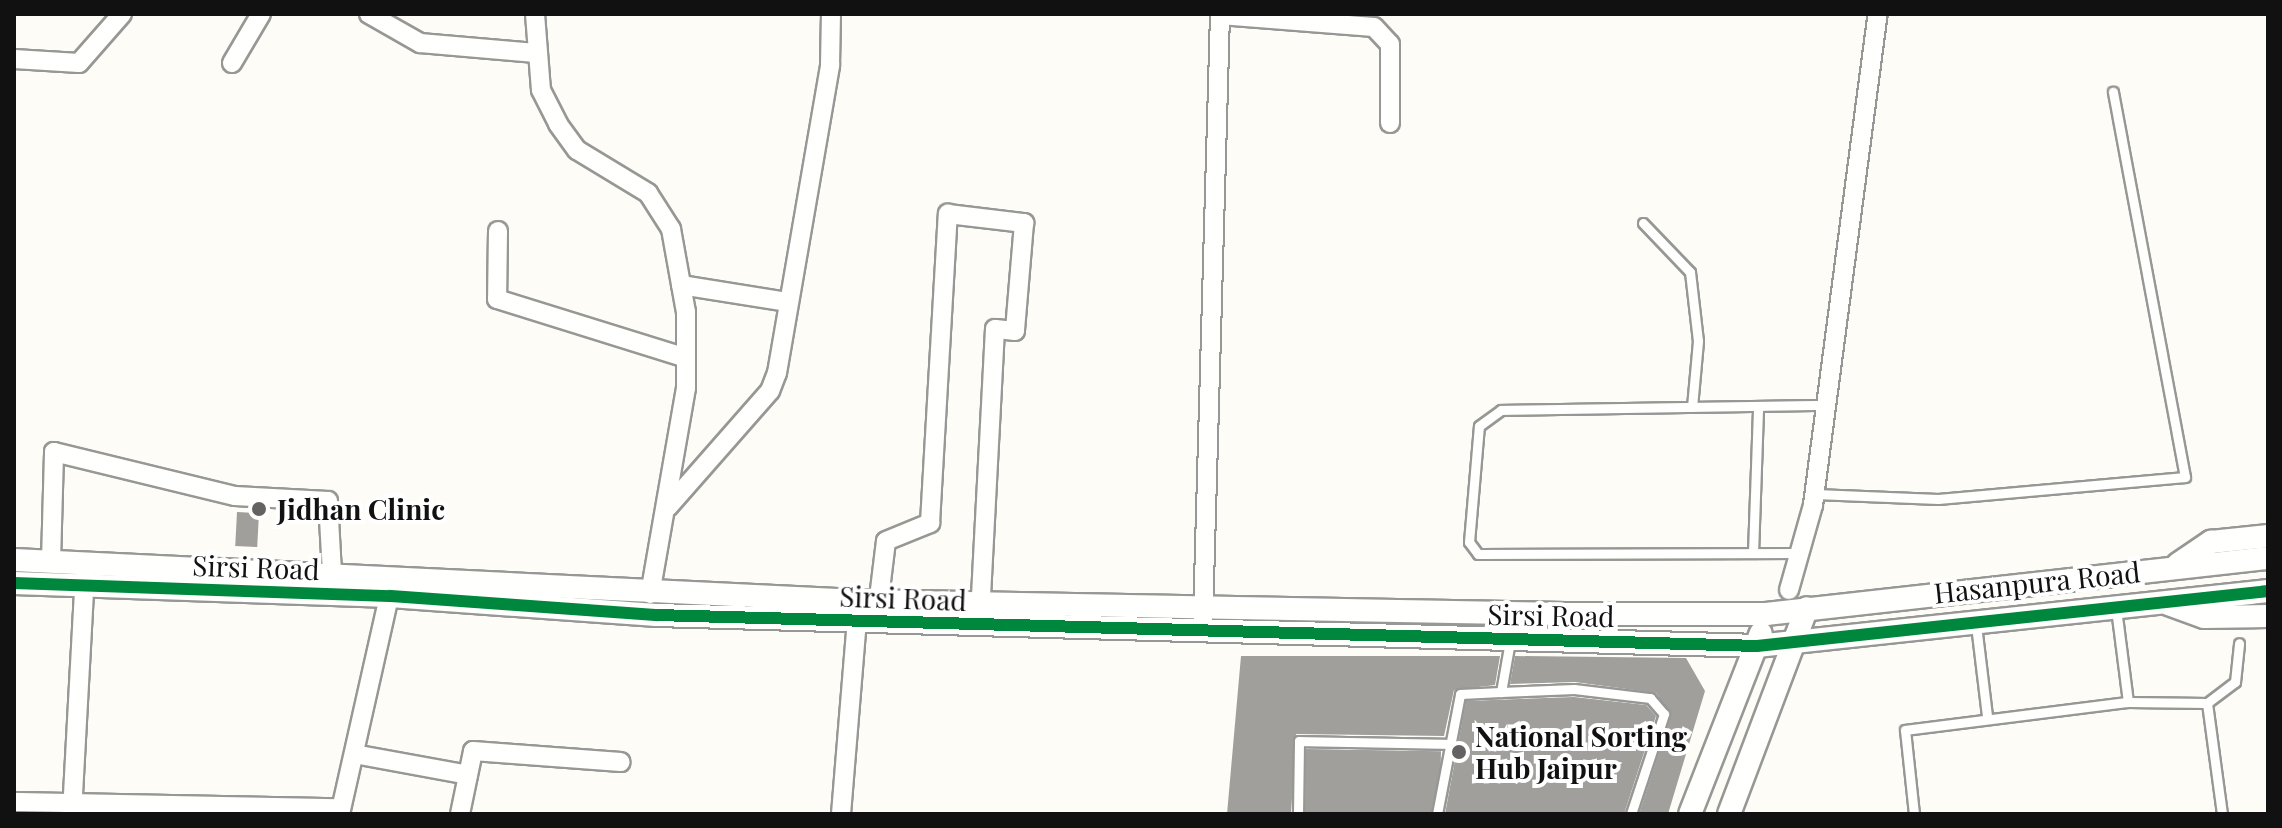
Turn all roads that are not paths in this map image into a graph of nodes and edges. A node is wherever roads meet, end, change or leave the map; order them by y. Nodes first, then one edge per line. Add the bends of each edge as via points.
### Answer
1 (122, 14) edge
2 (261, 14) edge
3 (369, 14) edge
4 (535, 14) edge
5 (831, 14) edge
6 (1878, 14) edge
7 (536, 53) junction
8 (14, 59) edge
9 (232, 63) dead end
10 (2113, 92) dead end
11 (1390, 123) dead end
12 (1643, 223) dead end
13 (498, 231) dead end
14 (681, 285) junction
15 (787, 302) junction
16 (686, 358) junction
17 (1826, 405) junction
18 (1692, 407) junction
19 (1758, 407) junction
20 (1815, 494) junction
21 (667, 509) junction
22 (2268, 536) edge
23 (1753, 553) junction
24 (1799, 553) junction
25 (2268, 558) edge
26 (14, 560) edge
27 (51, 561) junction
28 (2174, 567) junction
29 (332, 573) junction
30 (85, 574) junction
31 (14, 583) edge
32 (392, 586) junction
33 (1789, 590) junction
34 (2268, 591) edge
35 (650, 594) junction
36 (981, 600) junction
37 (2160, 602) junction
38 (864, 607) junction
39 (2116, 607) junction
40 (1807, 608) junction
41 (1766, 614) junction
42 (2268, 616) edge
43 (1975, 619) junction
44 (1203, 622) junction
45 (1510, 638) junction
46 (2239, 643) dead end
47 (1792, 644) junction
48 (1757, 646) junction
49 (1501, 692) junction
50 (2128, 702) junction
51 (2207, 703) junction
52 (1987, 716) junction
53 (1450, 744) junction
54 (354, 754) junction
55 (621, 762) dead end
56 (468, 775) junction
57 (14, 802) edge
58 (72, 808) edge
59 (190, 809) edge
60 (341, 811) edge
61 (460, 814) edge
62 (841, 814) edge
63 (1298, 814) edge
64 (1437, 814) edge
65 (1631, 814) edge
66 (1690, 814) edge
67 (1729, 814) edge
68 (1914, 814) edge
69 (2222, 814) edge

1 - 8 street via 79,63
2 - 9 street
3 - 7 street via 420,43
4 - 7 street
5 - 15 street via 830,65
6 - 17 street
7 - 14 street via 541,90 577,150 648,193 662,213
10 - 20 lane via 2185,477 1938,499
11 - 44 street via 1390,44 1374,27 1220,15
12 - 18 lane via 1690,272 1698,341
13 - 16 street via 497,299
14 - 15 street
14 - 16 street
15 - 21 street via 770,391
16 - 21 street via 679,450
17 - 19 lane
17 - 20 street
18 - 19 lane
18 - 23 lane via 1489,414 1479,426 1469,542 1478,554 1497,556
19 - 23 lane
20 - 24 street
21 - 35 street
22 - 28 street via 2211,542
23 - 24 lane
24 - 33 street
25 - 28 street, Hasanpura Road
26 - 27 street, Sirsi Road
27 - 29 street via 54,452 235,496 328,501
27 - 30 street, Sirsi Road
28 - 40 street, Hasanpura Road
29 - 30 street, Sirsi Road
29 - 32 street, Sirsi Road
30 - 31 street, Sirsi Road
30 - 32 street, Sirsi Road
30 - 58 street
32 - 35 street, Sirsi Road
32 - 38 street, Sirsi Road via 656,615
32 - 54 street
33 - 40 street
33 - 41 street
34 - 37 street, Sirsi Road
35 - 38 street, Sirsi Road
36 - 38 street, Sirsi Road
36 - 38 street via 995,329 1015,331 1024,223 948,214 930,523 886,541
36 - 44 street, Sirsi Road
37 - 39 street, Sirsi Road
37 - 42 street via 2204,617
38 - 44 street, Sirsi Road
38 - 62 street
39 - 43 street, Sirsi Road
39 - 50 lane
40 - 41 street, Sirsi Road
40 - 47 street
41 - 44 street, Sirsi Road
41 - 48 street
43 - 47 street, Sirsi Road
43 - 52 lane
44 - 45 street, Sirsi Road
45 - 48 street, Sirsi Road
45 - 49 lane
46 - 51 lane via 2235,682
47 - 48 street, Sirsi Road
47 - 67 street
48 - 66 street
49 - 53 lane via 1460,694
49 - 65 lane via 1574,689 1650,698 1664,714
50 - 51 lane
50 - 52 lane
51 - 69 lane
52 - 68 lane via 1905,730
53 - 63 lane via 1299,741
53 - 64 lane
54 - 56 street
54 - 60 street
55 - 56 street via 473,751
56 - 61 street
57 - 58 street
58 - 59 street
59 - 60 street

